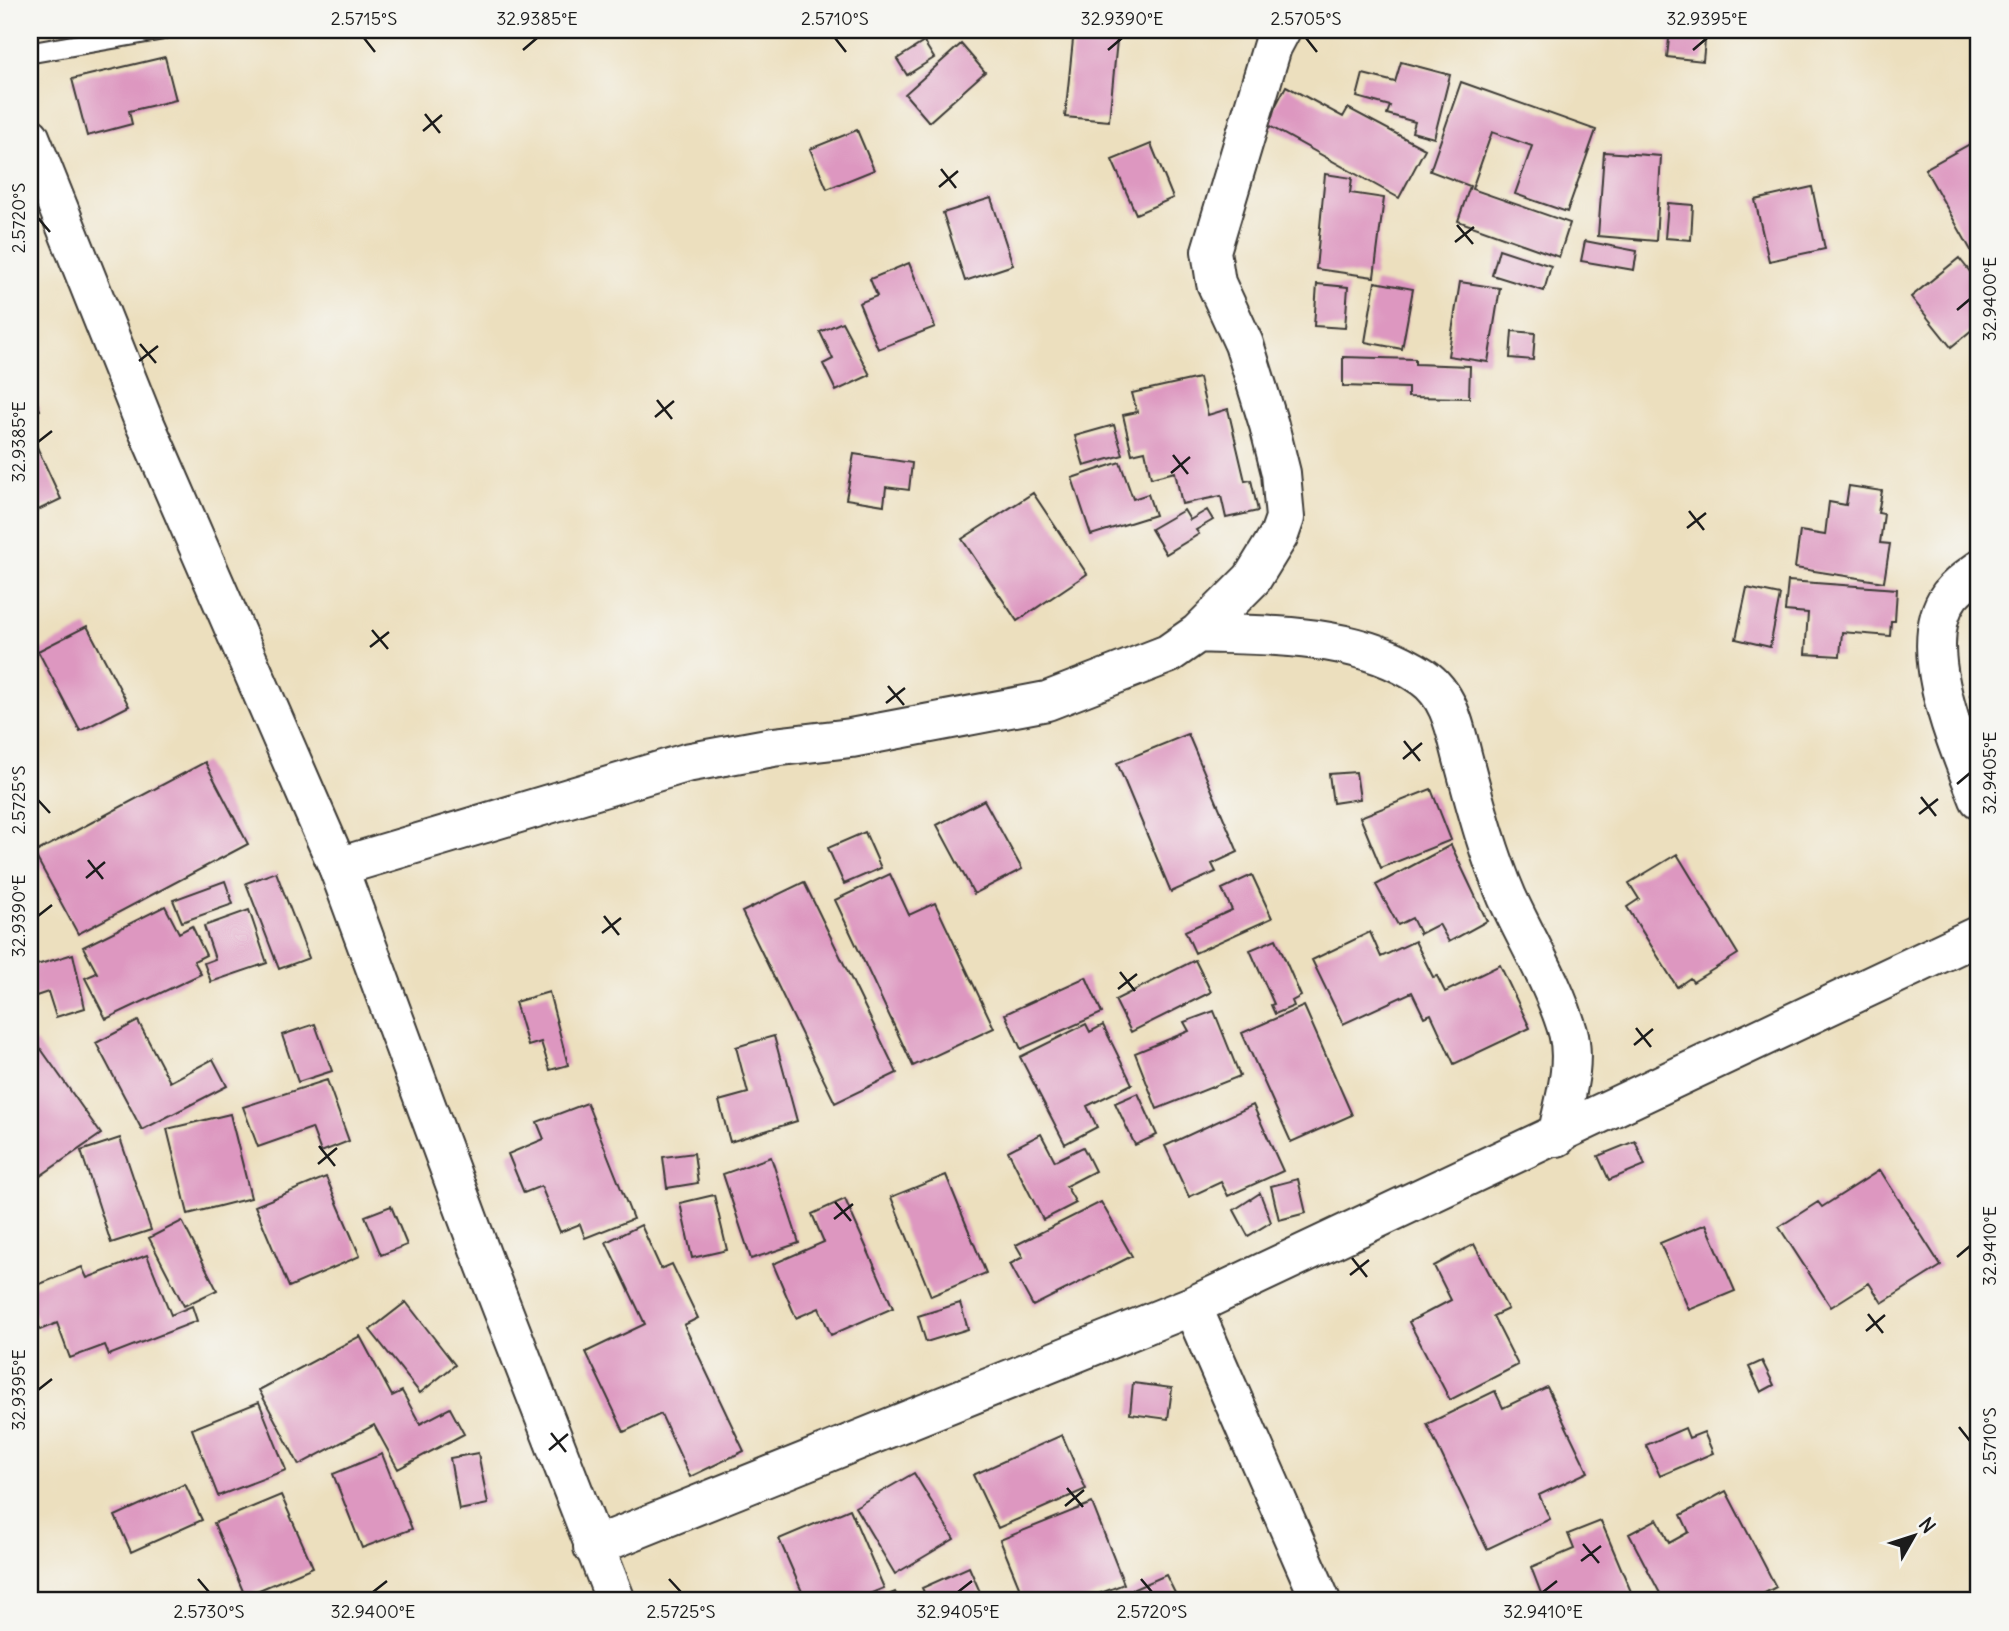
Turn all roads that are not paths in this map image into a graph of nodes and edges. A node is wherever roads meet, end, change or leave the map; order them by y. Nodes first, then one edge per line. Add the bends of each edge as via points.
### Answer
1 (161, 30) edge
2 (1281, 30) edge
3 (30, 53) edge
4 (30, 137) edge
5 (1979, 570) edge
6 (1198, 633) junction
7 (1979, 799) edge
8 (338, 867) junction
9 (1979, 935) edge
10 (1557, 1137) junction
11 (1192, 1306) junction
12 (593, 1547) junction
13 (617, 1601) edge
14 (1321, 1601) edge

1 - 3 lane
2 - 6 street via 1211,251 1216,283 1244,344 1269,425 1281,473 1285,518 1252,579
4 - 8 street via 142,418
5 - 7 street via 1949,597 1938,622 1936,654 1948,712
6 - 8 street via 1168,654 1047,701 686,763
6 - 10 street via 1273,636 1358,647 1388,657 1425,678 1440,694 1451,716 1488,848 1569,1034 1570,1069
8 - 12 street
9 - 10 street
10 - 11 street
11 - 12 street
11 - 14 street
12 - 13 street

